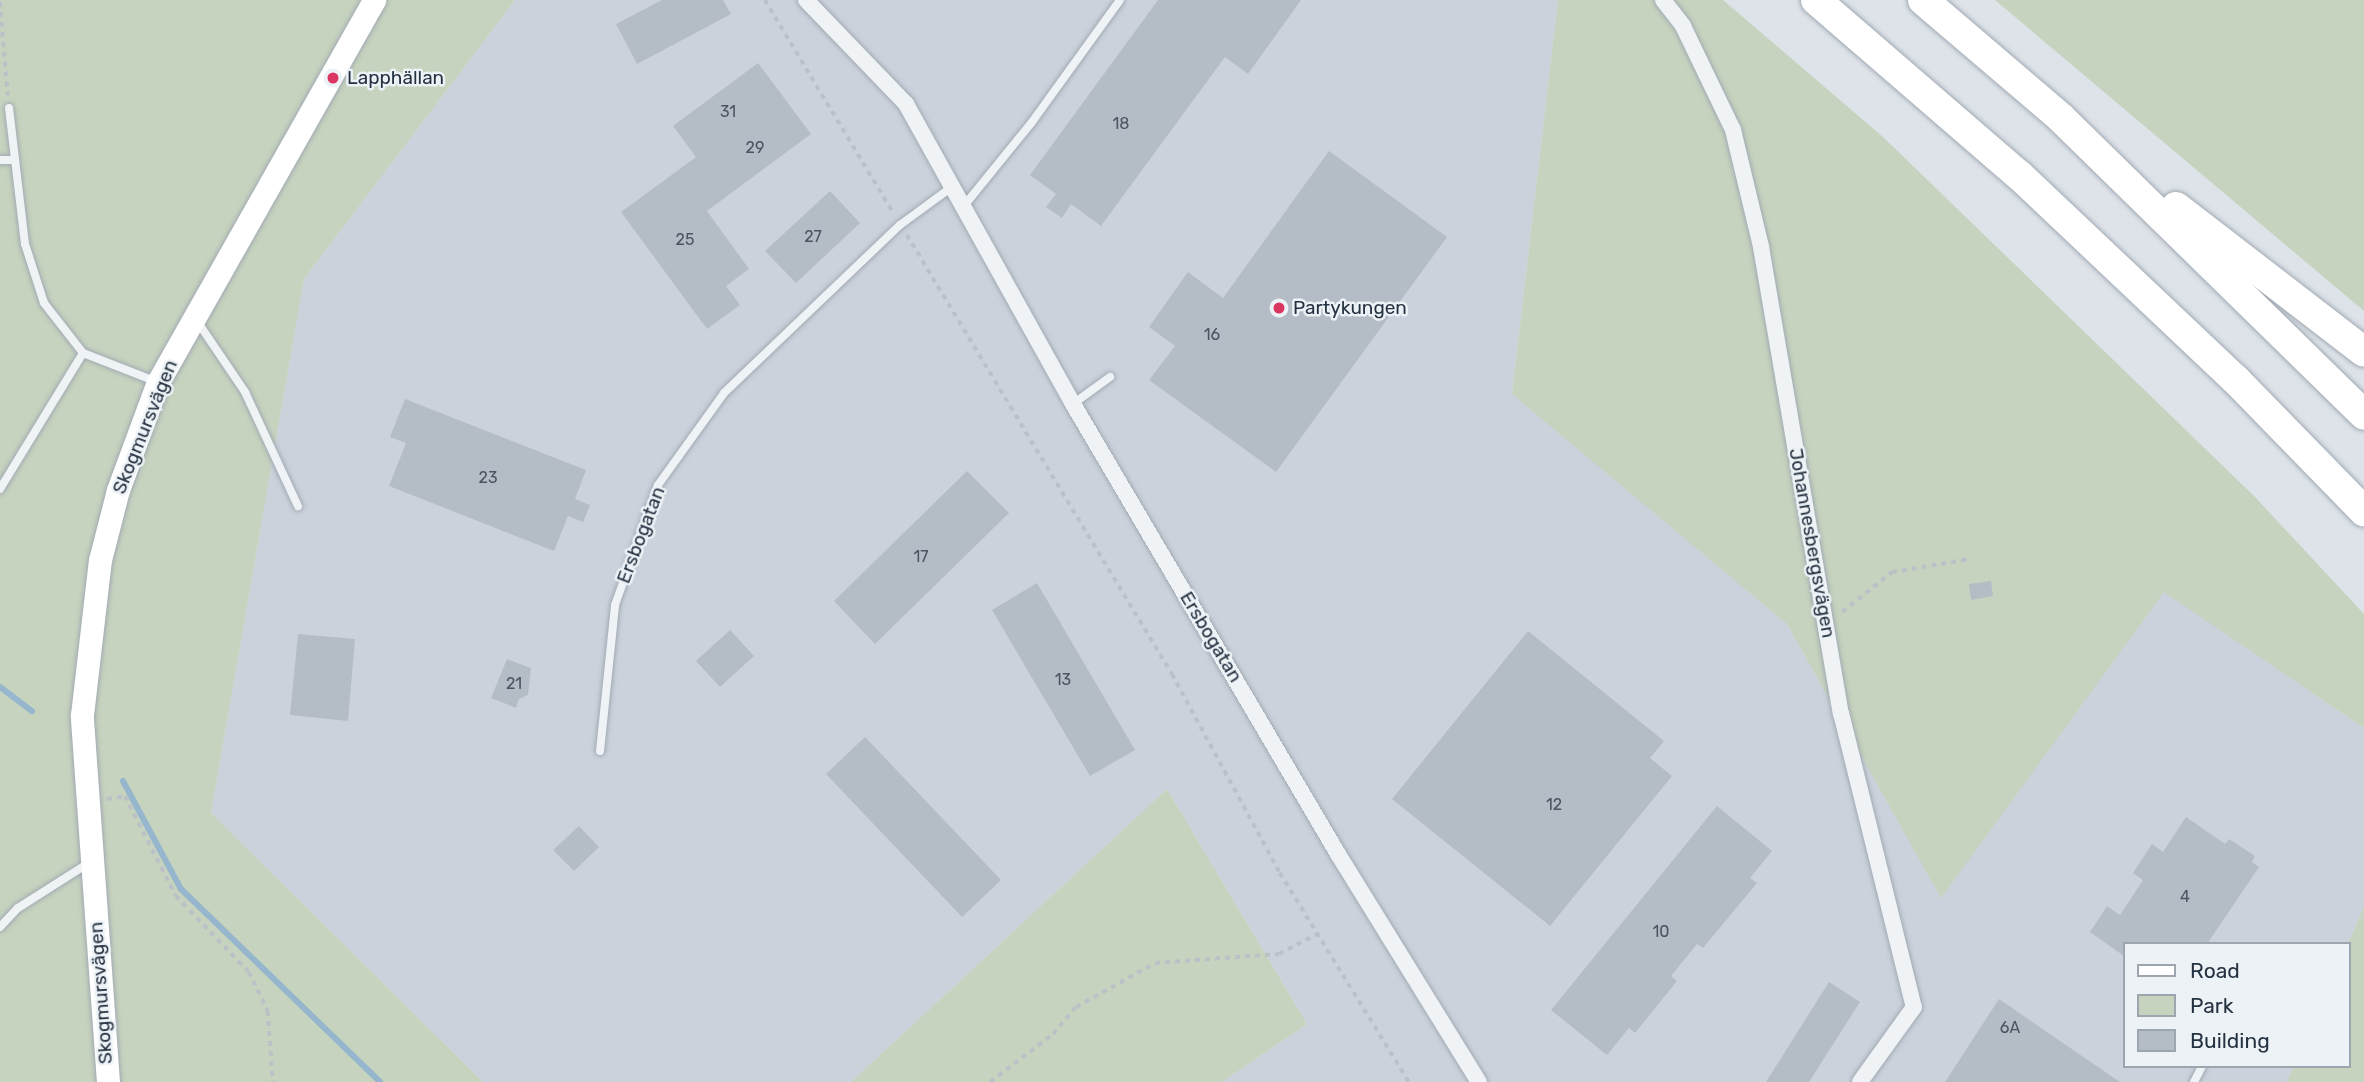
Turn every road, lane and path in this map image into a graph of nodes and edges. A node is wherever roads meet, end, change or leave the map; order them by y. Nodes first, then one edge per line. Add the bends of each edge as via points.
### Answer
1 (374, 0) edge
2 (765, 0) edge
3 (806, 0) edge
4 (1120, 0) edge
5 (1663, 0) edge
6 (1816, 0) edge
7 (1923, 0) edge
8 (0, 2) edge
9 (9, 108) joint
10 (2061, 118) junction
11 (0, 160) edge
12 (15, 160) junction
13 (952, 187) junction
14 (963, 207) junction
15 (900, 225) junction
16 (194, 316) junction
17 (2364, 352) edge
18 (83, 353) junction
19 (1110, 377) dead end
20 (158, 382) junction
21 (1073, 404) junction
22 (2364, 415) edge
23 (0, 489) edge
24 (298, 506) dead end
25 (2364, 510) edge
26 (1970, 559) dead end
27 (1826, 623) junction
28 (600, 751) dead end
29 (87, 802) junction
30 (91, 861) junction
31 (0, 927) edge
32 (1317, 934) junction
33 (108, 1082) edge
34 (273, 1082) edge
35 (990, 1082) edge
36 (1409, 1082) edge
37 (1479, 1082) edge
38 (1860, 1082) edge

1 - 16 street, Skogmursvägen
2 - 15 path
3 - 13 street, Ersbogatan via 906,104
4 - 14 lane via 1032,122
5 - 27 street, Johannesbergsvägen via 1683,26 1732,130 1761,247
6 - 25 highway via 2020,176 2235,379
7 - 10 highway
8 - 9 path
9 - 12 lane
10 - 17 highway
10 - 22 highway
11 - 12 lane
12 - 18 lane via 33,275 56,321
13 - 14 street, Ersbogatan
13 - 15 lane, Ersbogatan
14 - 21 street, Ersbogatan
15 - 28 lane, Ersbogatan via 724,393 657,485 615,604
15 - 32 path via 1171,674
16 - 20 street, Skogmursvägen
16 - 24 lane via 245,392
18 - 20 lane
18 - 23 lane
19 - 21 lane
20 - 29 street, Skogmursvägen via 118,490 100,560 82,715
21 - 37 street, Ersbogatan via 1338,854
26 - 27 path via 1892,572
27 - 38 street, Johannesbergsvägen via 1860,793 1914,1007
29 - 30 street, Skogmursvägen
29 - 34 path via 125,796 176,896 249,972 268,1011
30 - 31 lane via 18,908
30 - 33 street, Skogmursvägen
32 - 35 path via 1279,954 1155,963 1076,1007 1053,1034
32 - 36 path

